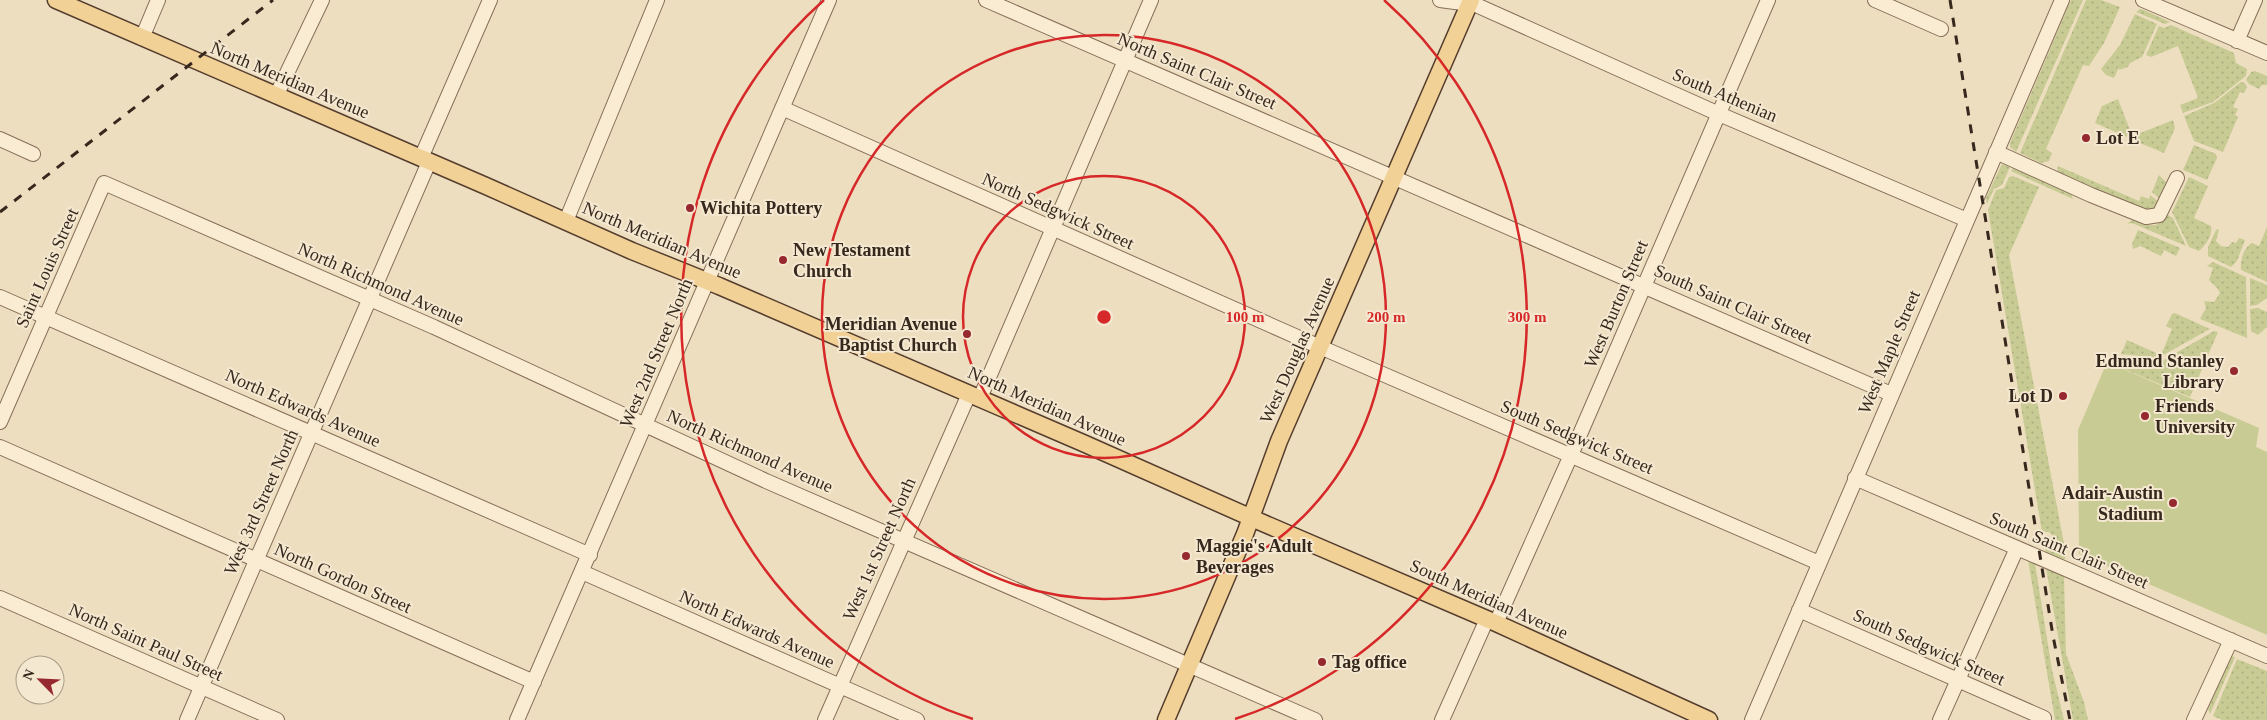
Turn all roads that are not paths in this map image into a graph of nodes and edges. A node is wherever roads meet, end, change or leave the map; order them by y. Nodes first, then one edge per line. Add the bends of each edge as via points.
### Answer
1 (56, 0) edge
2 (158, 0) edge
3 (322, 0) edge
4 (490, 0) edge
5 (657, 0) edge
6 (829, 0) edge
7 (986, 0) edge
8 (1151, 0) edge
9 (1440, 0) edge
10 (1768, 0) edge
11 (1875, 0) edge
12 (2062, 0) edge
13 (2143, 0) edge
14 (2255, 0) edge
15 (1469, 1) edge
16 (1941, 29) dead end
17 (142, 38) junction
18 (2237, 41) junction
19 (2267, 54) edge
20 (1125, 60) junction
21 (276, 96) junction
22 (782, 108) junction
23 (1719, 114) junction
24 (0, 139) edge
25 (1996, 152) junction
26 (33, 154) dead end
27 (425, 160) junction
28 (1394, 177) junction
29 (2177, 178) dead end
30 (104, 183) joint
31 (1967, 220) junction
32 (566, 221) junction
33 (1052, 229) junction
34 (707, 281) junction
35 (1644, 286) junction
36 (0, 296) edge
37 (370, 299) junction
38 (46, 316) junction
39 (1320, 347) junction
40 (1891, 394) junction
41 (974, 396) junction
42 (0, 422) edge
43 (646, 424) junction
44 (312, 432) junction
45 (0, 447) edge
46 (1571, 455) junction
47 (1855, 478) junction
48 (1251, 518) junction
49 (903, 540) junction
50 (2018, 548) junction
51 (590, 555) junction
52 (257, 560) junction
53 (1819, 563) junction
54 (582, 572) junction
55 (0, 598) edge
56 (1799, 610) junction
57 (1492, 621) junction
58 (2231, 640) junction
59 (2267, 656) edge
60 (1190, 666) junction
61 (1957, 680) junction
62 (534, 682) junction
63 (202, 686) junction
64 (839, 686) junction
65 (2044, 718) dead end
66 (519, 719) edge
67 (187, 720) edge
68 (277, 720) edge
69 (825, 720) edge
70 (917, 720) edge
71 (1166, 720) edge
72 (1315, 720) edge
73 (1442, 720) edge
74 (1709, 720) edge
75 (1752, 720) edge
76 (1940, 720) edge
77 (2194, 720) edge

1 - 17 main road, North Meridian Avenue
2 - 17 street
3 - 21 street
4 - 27 street, West 3rd Street North
5 - 32 street
6 - 22 street, West 2nd Street North
7 - 20 street, North Saint Clair Street
8 - 20 street, West 1st Street North
9 - 15 street, South Athenian
10 - 23 street, West Burton Street
11 - 16 street
12 - 25 street, West Maple Street
13 - 18 street
14 - 18 street
15 - 23 street, South Athenian
15 - 28 main road, West Douglas Avenue
17 - 21 main road, North Meridian Avenue
18 - 19 street
20 - 28 street, North Saint Clair Street
20 - 33 street, West 1st Street North
21 - 27 main road, North Meridian Avenue
22 - 33 street, North Sedgwick Street
22 - 34 street, West 2nd Street North
23 - 31 street, South Athenian
23 - 35 street, West Burton Street
24 - 26 street
25 - 29 street via 2146,217 2159,216
25 - 31 street, West Maple Street
27 - 32 main road, North Meridian Avenue
27 - 37 street, West 3rd Street North
28 - 35 street, South Saint Clair Street
28 - 39 main road, West Douglas Avenue
30 - 37 street, North Richmond Avenue
30 - 38 street, Saint Louis Street
31 - 40 street, West Maple Street
32 - 34 main road, North Meridian Avenue
33 - 39 street, North Sedgwick Street
33 - 41 street, West 1st Street North
34 - 41 main road, North Meridian Avenue
34 - 43 street, West 2nd Street North
35 - 40 street, South Saint Clair Street
35 - 46 street, West Burton Street
36 - 38 street, North Edwards Avenue
37 - 43 street, North Richmond Avenue
37 - 44 street, West 3rd Street North
38 - 42 street, Saint Louis Street
38 - 44 street, North Edwards Avenue
39 - 46 street, South Sedgwick Street
39 - 48 main road, West Douglas Avenue via 1279,441
40 - 47 street, West Maple Street
41 - 48 main road, North Meridian Avenue
41 - 49 street, West 1st Street North
43 - 49 street, North Richmond Avenue via 766,481
43 - 51 street, West 2nd Street North
44 - 51 street, North Edwards Avenue
44 - 52 street, West 3rd Street North
45 - 52 street, North Gordon Street
46 - 53 street, South Sedgwick Street
46 - 57 street, West Burton Street
47 - 50 street, South Saint Clair Street
47 - 53 street, West Maple Street
48 - 57 main road, South Meridian Avenue
48 - 60 main road, West Douglas Avenue
49 - 60 street, North Richmond Avenue
49 - 64 street, West 1st Street North
50 - 58 street, South Saint Clair Street
50 - 61 street
51 - 54 street, West 2nd Street North
52 - 62 street, North Gordon Street
52 - 63 street, West 3rd Street North
53 - 56 street, West Maple Street
54 - 62 street, West 2nd Street North
54 - 64 street, North Edwards Avenue
55 - 63 street, North Saint Paul Street
56 - 61 street, South Sedgwick Street
56 - 75 street, West Maple Street
57 - 73 street, West Burton Street
57 - 74 main road, South Meridian Avenue
58 - 59 street, South Saint Clair Street
58 - 77 street
60 - 71 main road, West Douglas Avenue
60 - 72 street, North Richmond Avenue
61 - 65 street, South Sedgwick Street
61 - 76 street
62 - 66 street, West 2nd Street North
63 - 67 street, West 3rd Street North
63 - 68 street, North Saint Paul Street
64 - 69 street, West 1st Street North
64 - 70 street, North Edwards Avenue

